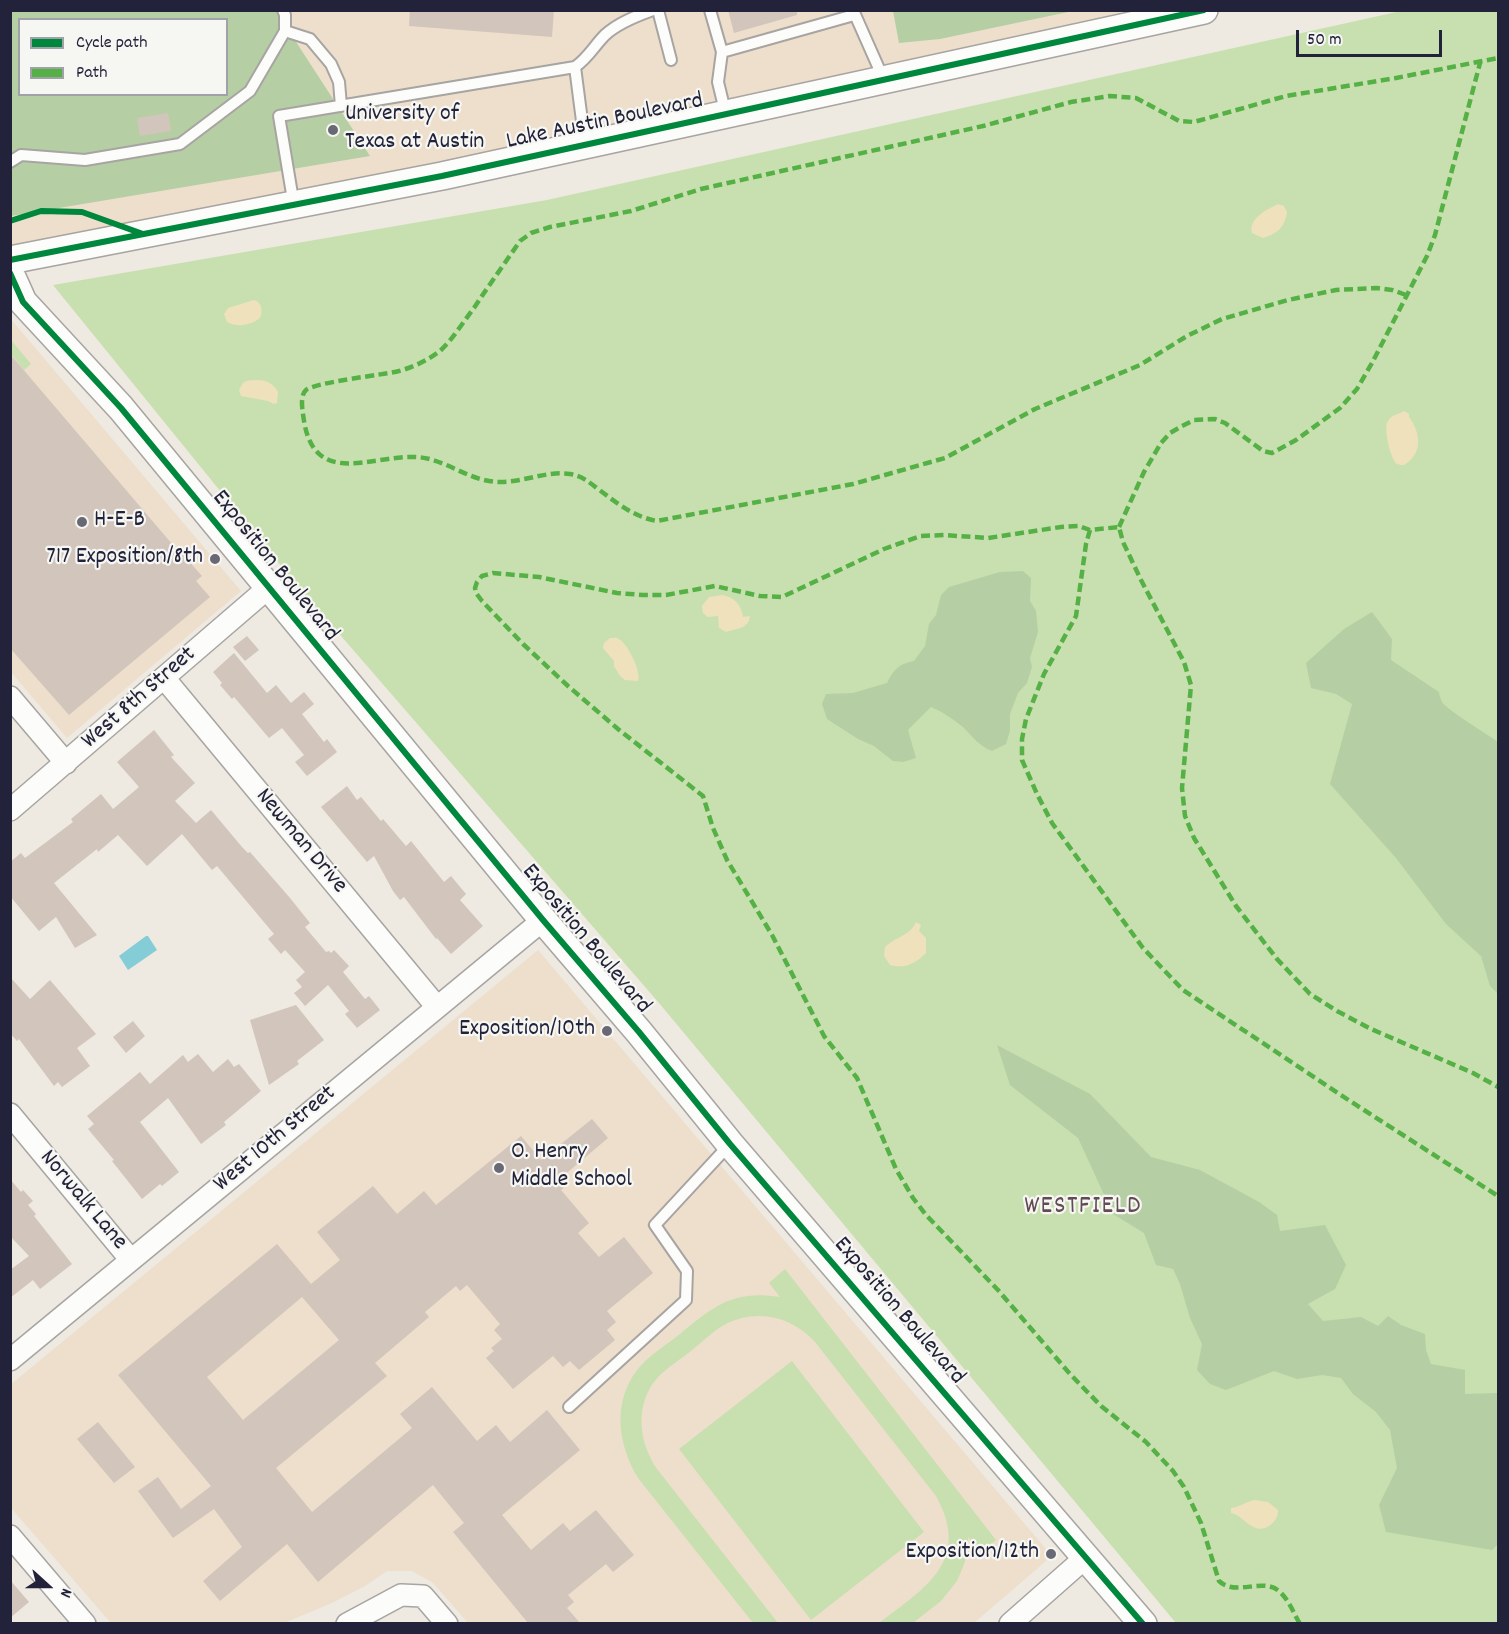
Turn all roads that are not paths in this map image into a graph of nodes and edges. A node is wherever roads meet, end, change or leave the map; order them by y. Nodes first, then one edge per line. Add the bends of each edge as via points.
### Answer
1 (283, 10) edge
2 (653, 10) edge
3 (658, 10) edge
4 (710, 10) edge
5 (1204, 10) edge
6 (853, 13) edge
7 (285, 31) junction
8 (722, 52) junction
9 (671, 60) dead end
10 (575, 67) junction
11 (884, 80) junction
12 (341, 106) junction
13 (726, 115) junction
14 (585, 145) junction
15 (10, 162) edge
16 (294, 206) junction
17 (10, 260) edge
18 (10, 273) edge
19 (268, 588) junction
20 (164, 678) junction
21 (10, 697) edge
22 (66, 763) junction
23 (10, 810) edge
24 (543, 920) junction
25 (437, 1007) junction
26 (10, 1114) edge
27 (730, 1144) junction
28 (131, 1260) junction
29 (10, 1360) edge
30 (569, 1407) dead end
31 (10, 1536) edge
32 (1086, 1557) junction
33 (85, 1623) edge
34 (347, 1623) edge
35 (447, 1623) edge
36 (1010, 1623) edge
37 (1143, 1623) edge

1 - 7 lane
2 - 10 lane via 606,34 588,58
3 - 9 lane
4 - 8 lane
5 - 11 street, Lake Austin Boulevard
6 - 8 lane
6 - 11 lane
7 - 12 lane via 310,39 331,64 339,82
7 - 15 lane via 250,91 180,144 86,160 21,155
8 - 13 lane via 718,82
10 - 12 lane
10 - 14 lane
11 - 13 street, Lake Austin Boulevard
12 - 16 lane via 279,116
13 - 14 street, Lake Austin Boulevard
14 - 16 street, Lake Austin Boulevard
16 - 17 street, Lake Austin Boulevard
18 - 19 street, Exposition Boulevard via 23,302 121,408
19 - 20 street, West 8th Street
19 - 24 street, Exposition Boulevard
20 - 22 street, West 8th Street
20 - 25 street, Newman Drive
21 - 22 street
22 - 23 street, West 8th Street
24 - 25 street, West 10th Street
24 - 27 street, Exposition Boulevard
25 - 28 street, West 10th Street
26 - 28 street, Norwalk Lane
27 - 30 lane via 655,1225 687,1271 686,1300
27 - 32 street, Exposition Boulevard
28 - 29 street, West 10th Street
31 - 33 street
32 - 36 street
32 - 37 street, Exposition Boulevard
34 - 35 street via 401,1595 423,1596

